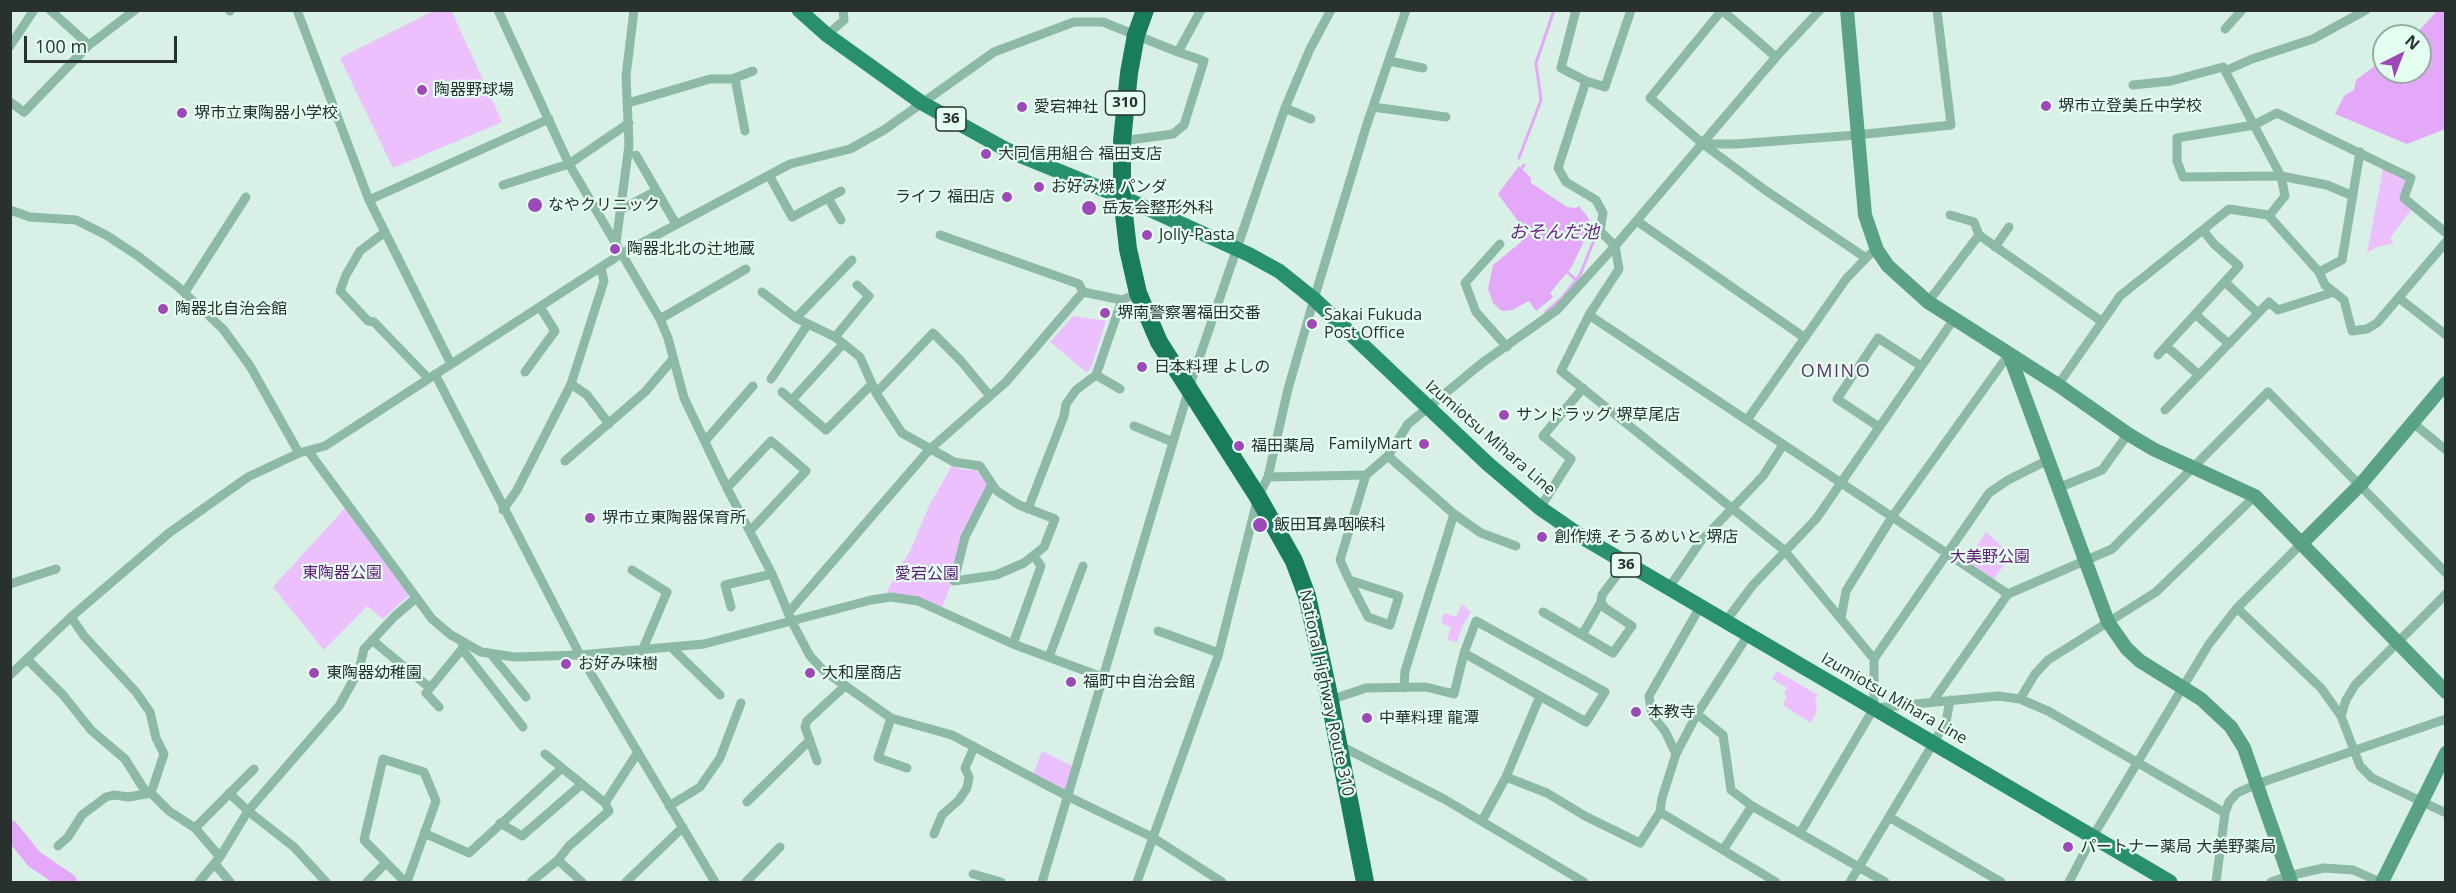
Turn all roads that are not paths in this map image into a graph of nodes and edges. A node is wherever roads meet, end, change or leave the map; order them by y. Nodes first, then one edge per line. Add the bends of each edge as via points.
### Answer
1 (34, 10) edge
2 (50, 10) edge
3 (135, 10) edge
4 (297, 10) edge
5 (498, 10) edge
6 (634, 10) edge
7 (799, 10) edge
8 (843, 10) edge
9 (1145, 10) edge
10 (1201, 10) edge
11 (1332, 10) edge
12 (1406, 10) edge
13 (1576, 10) edge
14 (1631, 10) edge
15 (1820, 10) edge
16 (1847, 10) edge
17 (1937, 10) edge
18 (2242, 10) edge
19 (2366, 10) edge
20 (1723, 11) edge
21 (2224, 29) dead end
22 (827, 35) junction
23 (1136, 35) junction
24 (89, 45) junction
25 (10, 46) edge
26 (1178, 52) junction
27 (1776, 57) junction
28 (1389, 61) junction
29 (1423, 68) dead end
30 (753, 71) dead end
31 (2225, 71) junction
32 (735, 78) junction
33 (1586, 81) junction
34 (2133, 85) dead end
35 (10, 102) edge
36 (628, 103) junction
37 (922, 103) junction
38 (1373, 107) junction
39 (1285, 108) junction
40 (1446, 117) dead end
41 (549, 118) junction
42 (1311, 119) dead end
43 (629, 123) junction
44 (2254, 124) junction
45 (745, 131) dead end
46 (1857, 135) junction
47 (1122, 141) junction
48 (1703, 144) junction
49 (2360, 152) junction
50 (636, 155) dead end
51 (569, 164) junction
52 (769, 175) junction
53 (2281, 176) junction
54 (503, 184) dead end
55 (657, 190) junction
56 (841, 191) dead end
57 (2352, 196) junction
58 (1122, 197) junction
59 (246, 198) dead end
60 (828, 198) junction
61 (369, 200) junction
62 (10, 210) edge
63 (620, 210) junction
64 (1950, 215) dead end
65 (2269, 216) junction
66 (841, 220) dead end
67 (1637, 221) junction
68 (676, 224) junction
69 (2009, 227) dead end
70 (2203, 230) junction
71 (385, 232) junction
72 (2445, 233) edge
73 (940, 235) dead end
74 (1979, 236) junction
75 (2445, 242) edge
76 (616, 244) junction
77 (1500, 244) dead end
78 (1615, 246) junction
79 (1995, 247) junction
80 (1237, 249) junction
81 (621, 254) junction
82 (1871, 254) junction
83 (852, 260) dead end
84 (601, 268) junction
85 (747, 269) dead end
86 (2319, 272) junction
87 (2225, 282) junction
88 (857, 285) dead end
89 (185, 292) junction
90 (762, 292) dead end
91 (1083, 292) junction
92 (2334, 292) junction
93 (1130, 297) junction
94 (2399, 298) junction
95 (1314, 299) junction
96 (1928, 302) junction
97 (540, 307) junction
98 (2258, 313) junction
99 (2195, 314) junction
100 (1589, 315) junction
101 (796, 318) junction
102 (660, 319) junction
103 (1954, 319) junction
104 (2101, 321) junction
105 (808, 324) junction
106 (2445, 335) edge
107 (835, 337) junction
108 (1805, 338) junction
109 (843, 344) junction
110 (2229, 344) junction
111 (2166, 346) junction
112 (1507, 347) junction
113 (2009, 354) junction
114 (2158, 355) dead end
115 (673, 359) junction
116 (451, 364) junction
117 (1921, 366) junction
118 (525, 372) dead end
119 (1096, 375) junction
120 (2199, 375) junction
121 (432, 376) junction
122 (771, 379) dead end
123 (2445, 383) edge
124 (571, 384) junction
125 (2058, 385) junction
126 (753, 386) dead end
127 (1189, 386) junction
128 (1582, 388) junction
129 (874, 389) junction
130 (1120, 389) dead end
131 (783, 392) dead end
132 (990, 396) junction
133 (792, 400) junction
134 (1427, 407) junction
135 (2165, 410) dead end
136 (1747, 420) junction
137 (609, 423) junction
138 (2413, 423) junction
139 (1134, 426) dead end
140 (1878, 427) junction
141 (2128, 434) junction
142 (705, 441) junction
143 (1173, 442) junction
144 (1784, 445) junction
145 (929, 450) junction
146 (2445, 450) edge
147 (304, 452) junction
148 (1388, 456) junction
149 (2048, 460) junction
150 (566, 461) dead end
151 (2192, 466) junction
152 (1366, 475) junction
153 (1268, 477) junction
154 (1842, 482) junction
155 (992, 484) junction
156 (2361, 484) junction
157 (727, 488) junction
158 (2058, 488) junction
159 (1258, 496) junction
160 (2255, 496) junction
161 (1731, 507) junction
162 (1540, 508) junction
163 (1028, 509) junction
164 (503, 510) junction
165 (1454, 514) junction
166 (1893, 517) junction
167 (750, 531) junction
168 (2301, 544) junction
169 (1516, 546) dead end
170 (1784, 550) junction
171 (1947, 552) junction
172 (1034, 555) junction
173 (2086, 562) junction
174 (1625, 564) junction
175 (1083, 566) dead end
176 (56, 569) dead end
177 (632, 570) dead end
178 (2445, 573) edge
179 (772, 574) junction
180 (1349, 580) junction
181 (10, 584) edge
182 (1668, 589) junction
183 (2008, 594) junction
184 (2445, 594) edge
185 (416, 598) junction
186 (1601, 602) junction
187 (731, 607) dead end
188 (1700, 607) junction
189 (2237, 608) junction
190 (1543, 612) dead end
191 (71, 617) junction
192 (790, 617) junction
193 (1841, 618) junction
194 (1725, 622) junction
195 (2108, 622) junction
196 (1158, 631) dead end
197 (1582, 635) junction
198 (1748, 635) junction
199 (372, 640) junction
200 (2398, 643) junction
201 (1013, 644) junction
202 (462, 645) junction
203 (672, 648) junction
204 (642, 651) junction
205 (490, 653) junction
206 (1219, 653) junction
207 (1464, 653) junction
208 (580, 655) junction
209 (1049, 657) junction
210 (1874, 659) junction
211 (27, 660) junction
212 (10, 675) edge
213 (1102, 677) junction
214 (844, 686) junction
215 (2182, 686) junction
216 (430, 688) junction
217 (1404, 688) junction
218 (2445, 692) edge
219 (720, 695) dead end
220 (1540, 696) junction
221 (526, 697) dead end
222 (2020, 699) junction
223 (1330, 700) junction
224 (1950, 700) junction
225 (1933, 701) junction
226 (741, 704) dead end
227 (439, 707) dead end
228 (1874, 708) junction
229 (1697, 714) junction
230 (2341, 716) junction
231 (891, 718) junction
232 (2445, 719) edge
233 (523, 727) dead end
234 (810, 740) junction
235 (1934, 743) junction
236 (1339, 745) junction
237 (975, 747) junction
238 (638, 752) junction
239 (2353, 752) junction
240 (2445, 753) edge
241 (545, 754) dead end
242 (1676, 754) junction
243 (817, 761) dead end
244 (2137, 764) junction
245 (562, 768) junction
246 (908, 768) dead end
247 (254, 769) dead end
248 (1506, 777) junction
249 (582, 784) junction
250 (2257, 784) junction
251 (229, 793) junction
252 (149, 794) junction
253 (1069, 797) junction
254 (747, 802) dead end
255 (605, 803) junction
256 (2421, 803) junction
257 (669, 806) junction
258 (1752, 806) junction
259 (248, 811) junction
260 (1660, 812) junction
261 (2225, 813) junction
262 (2445, 813) edge
263 (1889, 817) junction
264 (1482, 821) junction
265 (500, 823) junction
266 (683, 827) junction
267 (195, 828) junction
268 (424, 833) junction
269 (1800, 833) junction
270 (934, 834) dead end
271 (2093, 836) junction
272 (1152, 837) junction
273 (58, 846) dead end
274 (780, 847) dead end
275 (1723, 850) junction
276 (558, 860) junction
277 (218, 861) junction
278 (386, 863) junction
279 (1859, 867) junction
280 (973, 874) dead end
281 (2290, 879) edge
282 (199, 882) edge
283 (230, 882) edge
284 (326, 882) edge
285 (368, 882) edge
286 (406, 882) edge
287 (531, 882) edge
288 (582, 882) edge
289 (626, 882) edge
290 (715, 882) edge
291 (746, 882) edge
292 (1001, 882) edge
293 (1042, 882) edge
294 (1138, 882) edge
295 (1222, 882) edge
296 (1365, 882) edge
297 (1584, 882) edge
298 (1776, 882) edge
299 (1850, 882) edge
300 (1885, 882) edge
301 (2001, 882) edge
302 (2068, 882) edge
303 (2170, 882) edge
304 (2216, 882) edge
305 (2271, 882) edge
306 (2381, 882) edge

1 - 25 street
2 - 24 street
3 - 24 street
4 - 61 street
5 - 41 street
6 - 36 street via 626,76
7 - 22 main road, Izumiotsu Mihara Line / 36
8 - 22 street via 843,21
9 - 23 highway, National Highway Route 310 / 310
10 - 26 street
11 - 39 street
12 - 28 street
13 - 33 street via 1561,68
14 - 33 street via 1605,87
15 - 27 street
16 - 46 street
17 - 46 street via 1951,125
18 - 21 street
19 - 31 street via 2313,39
20 - 27 street
20 - 48 street via 1650,98
22 - 37 main road, Izumiotsu Mihara Line / 36
23 - 26 street
23 - 37 street via 1103,22 1074,22 994,52
23 - 47 highway, National Highway Route 310 / 310
24 - 35 street via 24,112
26 - 47 street via 1204,61 1184,125 1173,134
27 - 48 street
28 - 29 street
28 - 38 street
30 - 32 street
31 - 34 street via 2223,67 2171,81
31 - 44 street
32 - 36 street via 710,79
32 - 45 street
33 - 78 street via 1558,168 1566,182 1596,200 1603,213 1600,231
36 - 43 street
37 - 52 street via 850,149 790,164
37 - 58 main road, Izumiotsu Mihara Line / 36 via 1007,150
38 - 40 street
38 - 95 street
39 - 42 street
39 - 80 street
41 - 51 street
41 - 61 street
43 - 51 street
43 - 63 street
44 - 49 street via 2277,114
44 - 53 street
44 - 53 street via 2177,138 2177,161 2183,177
46 - 48 street
46 - 82 street
47 - 58 highway, National Highway Route 310 / 310
48 - 67 street
48 - 82 street via 1765,190
49 - 57 street
49 - 72 street via 2411,178 2404,198
50 - 55 street
51 - 54 street
51 - 76 street
52 - 60 street via 792,217
52 - 68 street
53 - 57 street via 2327,185
53 - 65 street via 2285,196
55 - 63 street
55 - 68 street
56 - 60 street
57 - 86 street via 2342,260
58 - 80 main road, Izumiotsu Mihara Line / 36
58 - 93 highway, National Highway Route 310 / 310
59 - 89 street
60 - 66 street
61 - 71 street
62 - 89 street via 30,217 76,220 138,256
63 - 76 street
64 - 74 street via 1974,222
65 - 70 street via 2229,209
65 - 86 street
67 - 78 street
67 - 108 street
68 - 81 street
69 - 79 street
70 - 87 street via 2240,266
70 - 104 street via 2120,296
71 - 116 street
71 - 121 street via 360,251 340,291 368,321 374,322
73 - 91 street via 1079,284
74 - 79 street
74 - 96 street
75 - 94 street
76 - 81 street
77 - 112 street via 1465,283 1476,312
78 - 100 street via 1619,269
78 - 112 street via 1557,310
79 - 104 street
80 - 95 main road, Izumiotsu Mihara Line / 36 via 1278,271
80 - 127 street
81 - 84 street
81 - 102 street
82 - 96 street
82 - 108 street via 1846,279
83 - 101 street
84 - 97 street
84 - 124 street via 604,281
85 - 102 street
86 - 92 street
87 - 98 street
87 - 99 street
88 - 107 street via 869,296
89 - 147 street via 222,329 250,366
90 - 101 street
91 - 93 street
91 - 132 street
92 - 94 street via 2344,300 2352,331 2377,323
92 - 98 street via 2278,310 2269,302
93 - 119 street
93 - 127 highway, National Highway Route 310 / 310
94 - 106 street
95 - 134 main road, Izumiotsu Mihara Line / 36
95 - 153 street
96 - 103 street
97 - 116 street
97 - 118 street via 555,331
98 - 110 street
99 - 110 street
99 - 111 street
100 - 128 street via 1560,371
100 - 136 street
101 - 105 street
102 - 115 street
103 - 113 street
103 - 117 street
104 - 125 street
105 - 107 street
105 - 122 street
107 - 109 street
108 - 136 street
109 - 129 street via 860,357
109 - 133 street
110 - 120 street
111 - 114 street
111 - 120 street
112 - 134 street
113 - 125 street
113 - 149 street
113 - 166 street
115 - 137 street via 645,392
115 - 142 street via 684,398
116 - 121 street
117 - 140 street
117 - 140 street via 1878,338 1837,399
119 - 130 street
119 - 163 street via 1076,390 1066,404
120 - 135 street
121 - 147 street via 325,446
121 - 164 street
123 - 138 street
124 - 137 street via 587,395
124 - 164 street
125 - 141 street
126 - 142 street
127 - 143 street
127 - 159 highway, National Highway Route 310 / 310
128 - 161 street
128 - 162 street via 1543,436 1571,459
129 - 132 street via 933,333
129 - 133 street via 826,430
129 - 145 street via 902,433
131 - 133 street
132 - 145 street
134 - 148 street via 1408,424
134 - 162 main road, Izumiotsu Mihara Line / 36
136 - 144 street
137 - 150 street
138 - 146 street
138 - 156 street
139 - 143 street
140 - 154 street
141 - 151 street
141 - 158 street via 2102,470
142 - 157 street
143 - 213 street
144 - 154 street
144 - 161 street via 1763,476
145 - 155 street via 954,462 980,466
145 - 192 street
147 - 185 street
147 - 191 street via 248,477 178,527
148 - 152 street
148 - 165 street
149 - 158 street
149 - 171 street via 1989,493
151 - 156 street via 2268,392
151 - 160 street
151 - 173 street via 2112,549
152 - 153 street
152 - 180 street via 1340,560
153 - 159 street
154 - 166 street
154 - 170 street via 1816,519
155 - 163 street
155 - 172 street via 965,537 954,581 996,575
156 - 168 street
156 - 178 street
157 - 167 street
157 - 167 street via 771,441 806,471
158 - 173 street
159 - 206 street
159 - 223 highway, National Highway Route 310 / 310 via 1294,561 1304,588
160 - 168 street
160 - 195 street via 2156,592
161 - 170 street
161 - 182 street via 1701,541
162 - 174 main road, Izumiotsu Mihara Line / 36
163 - 172 street via 1055,519 1044,547
164 - 208 street
165 - 169 street via 1481,533
165 - 217 street via 1405,671
166 - 171 street
166 - 193 street via 1846,591
167 - 179 street
168 - 189 street
168 - 200 street
170 - 193 street
170 - 194 street
171 - 183 street
171 - 210 street
172 - 201 street via 1041,566
173 - 183 street
173 - 195 street
174 - 182 main road, Izumiotsu Mihara Line / 36
174 - 186 street via 1606,588
175 - 209 street
176 - 181 street
177 - 204 street via 668,592
179 - 187 street via 725,585
179 - 192 street
180 - 180 street via 1368,617 1390,625 1399,596
182 - 188 main road, Izumiotsu Mihara Line / 36
183 - 225 street
184 - 200 street
185 - 199 street
185 - 202 street via 432,619
186 - 197 street
186 - 197 street via 1632,626 1613,653
188 - 194 main road, Izumiotsu Mihara Line / 36
188 - 242 street via 1649,696 1652,715
189 - 215 street
189 - 230 street via 2320,688
190 - 197 street
191 - 211 street
191 - 252 street via 150,712 164,753
192 - 201 street via 891,597 918,601
192 - 203 street via 704,644
192 - 214 street via 810,656
193 - 210 street
194 - 198 main road, Izumiotsu Mihara Line / 36
195 - 215 street via 2140,661
195 - 222 street via 2048,660
196 - 206 street
198 - 228 main road, Izumiotsu Mihara Line / 36
198 - 229 street
199 - 216 street
199 - 259 street via 364,649 339,706
200 - 218 street
200 - 230 street via 2355,685
201 - 209 street
202 - 205 street
202 - 216 street
202 - 233 street
203 - 204 street
203 - 219 street
204 - 208 street
205 - 208 street via 515,657
205 - 221 street
206 - 272 street
207 - 217 street via 1454,694 1426,687
207 - 220 street
207 - 220 street via 1476,621 1605,692 1586,722
208 - 238 street
209 - 213 street
210 - 228 street
211 - 212 street
211 - 252 street via 91,730 125,759
213 - 253 street
214 - 231 street
214 - 234 street via 807,721
215 - 244 street
215 - 250 street via 2232,728
216 - 227 street via 426,693
217 - 223 street via 1366,688
220 - 248 street
222 - 224 street via 1998,696
222 - 244 street via 2048,711
223 - 236 highway, National Highway Route 310 / 310
224 - 225 street
224 - 235 street via 1946,722
225 - 228 street
226 - 257 street via 720,758 700,788
228 - 235 main road, Izumiotsu Mihara Line / 36
228 - 269 street
229 - 242 street
229 - 258 street via 1723,735 1731,790
230 - 239 street
231 - 237 street via 952,735
231 - 246 street via 878,758
232 - 239 street
234 - 243 street
234 - 254 street
235 - 263 street
235 - 271 main road, Izumiotsu Mihara Line / 36
236 - 264 street
236 - 296 highway, National Highway Route 310 / 310
237 - 253 street
237 - 270 street via 965,768 969,777 967,788 942,815
238 - 255 street
238 - 257 street
239 - 250 street
239 - 256 street via 2372,778
240 - 256 street
241 - 245 street
242 - 260 street
244 - 261 street
244 - 271 street
245 - 249 street
245 - 265 street
247 - 251 street
248 - 260 street via 1547,793 1640,843
248 - 264 street
249 - 255 street
249 - 265 street via 522,836
250 - 261 street via 2237,793
250 - 281 street
251 - 259 street
251 - 267 street
252 - 267 street
252 - 273 street via 106,797 82,815
253 - 272 street
253 - 293 street
255 - 276 street via 609,811 568,846
256 - 262 street
256 - 306 street
257 - 266 street
258 - 269 street
258 - 275 street
259 - 277 street
259 - 284 street via 294,847
260 - 275 street
261 - 304 street
263 - 279 street
263 - 301 street
264 - 297 street
265 - 268 street via 469,853
266 - 289 street
266 - 290 street
267 - 277 street
268 - 278 street via 436,801 424,772 383,759 364,840
268 - 286 street
269 - 279 street
271 - 302 street
271 - 303 main road, Izumiotsu Mihara Line / 36
272 - 294 street
272 - 295 street
274 - 291 street
275 - 298 street
276 - 287 street
276 - 288 street
277 - 282 street
277 - 283 street
278 - 285 street
278 - 286 street
279 - 299 street
279 - 300 street
280 - 292 street
281 - 305 street
281 - 306 street via 2324,868 2353,870

